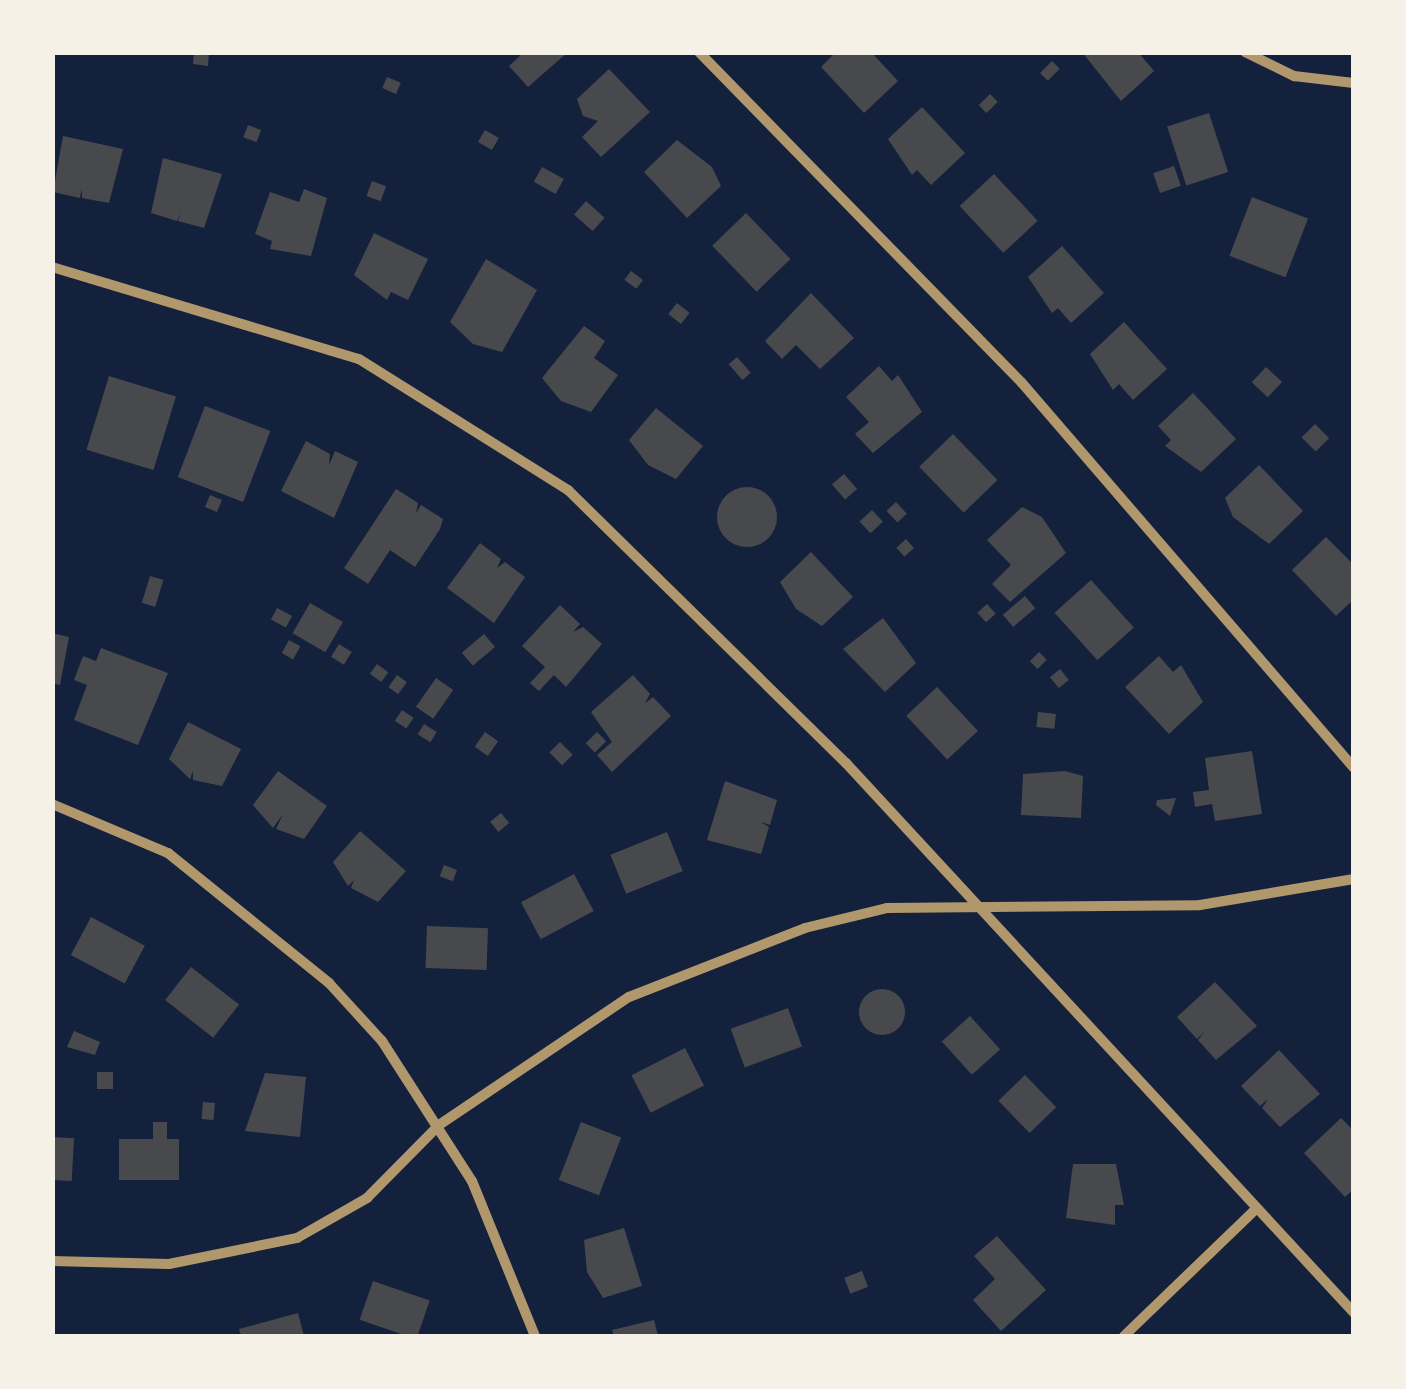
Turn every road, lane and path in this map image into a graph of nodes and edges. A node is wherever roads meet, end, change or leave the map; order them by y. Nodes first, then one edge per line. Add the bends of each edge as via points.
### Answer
1 (700, 52) edge
2 (1244, 52) edge
3 (1354, 83) edge
4 (52, 267) edge
5 (1354, 768) edge
6 (52, 804) edge
7 (1354, 879) edge
8 (973, 903) junction
9 (439, 1125) junction
10 (1254, 1211) junction
11 (52, 1261) edge
12 (1354, 1314) edge
13 (535, 1336) edge
14 (1124, 1336) edge

1 - 5 street via 1022,383
2 - 3 street via 1294,76
4 - 8 street via 359,359 525,458 648,560
6 - 9 street via 168,853 287,943 382,1041
7 - 8 street via 1200,905
8 - 9 street via 887,908 701,964 629,998
8 - 10 street
9 - 11 street via 367,1198 298,1238 169,1264
9 - 13 street via 496,1232
10 - 12 street
10 - 14 street

